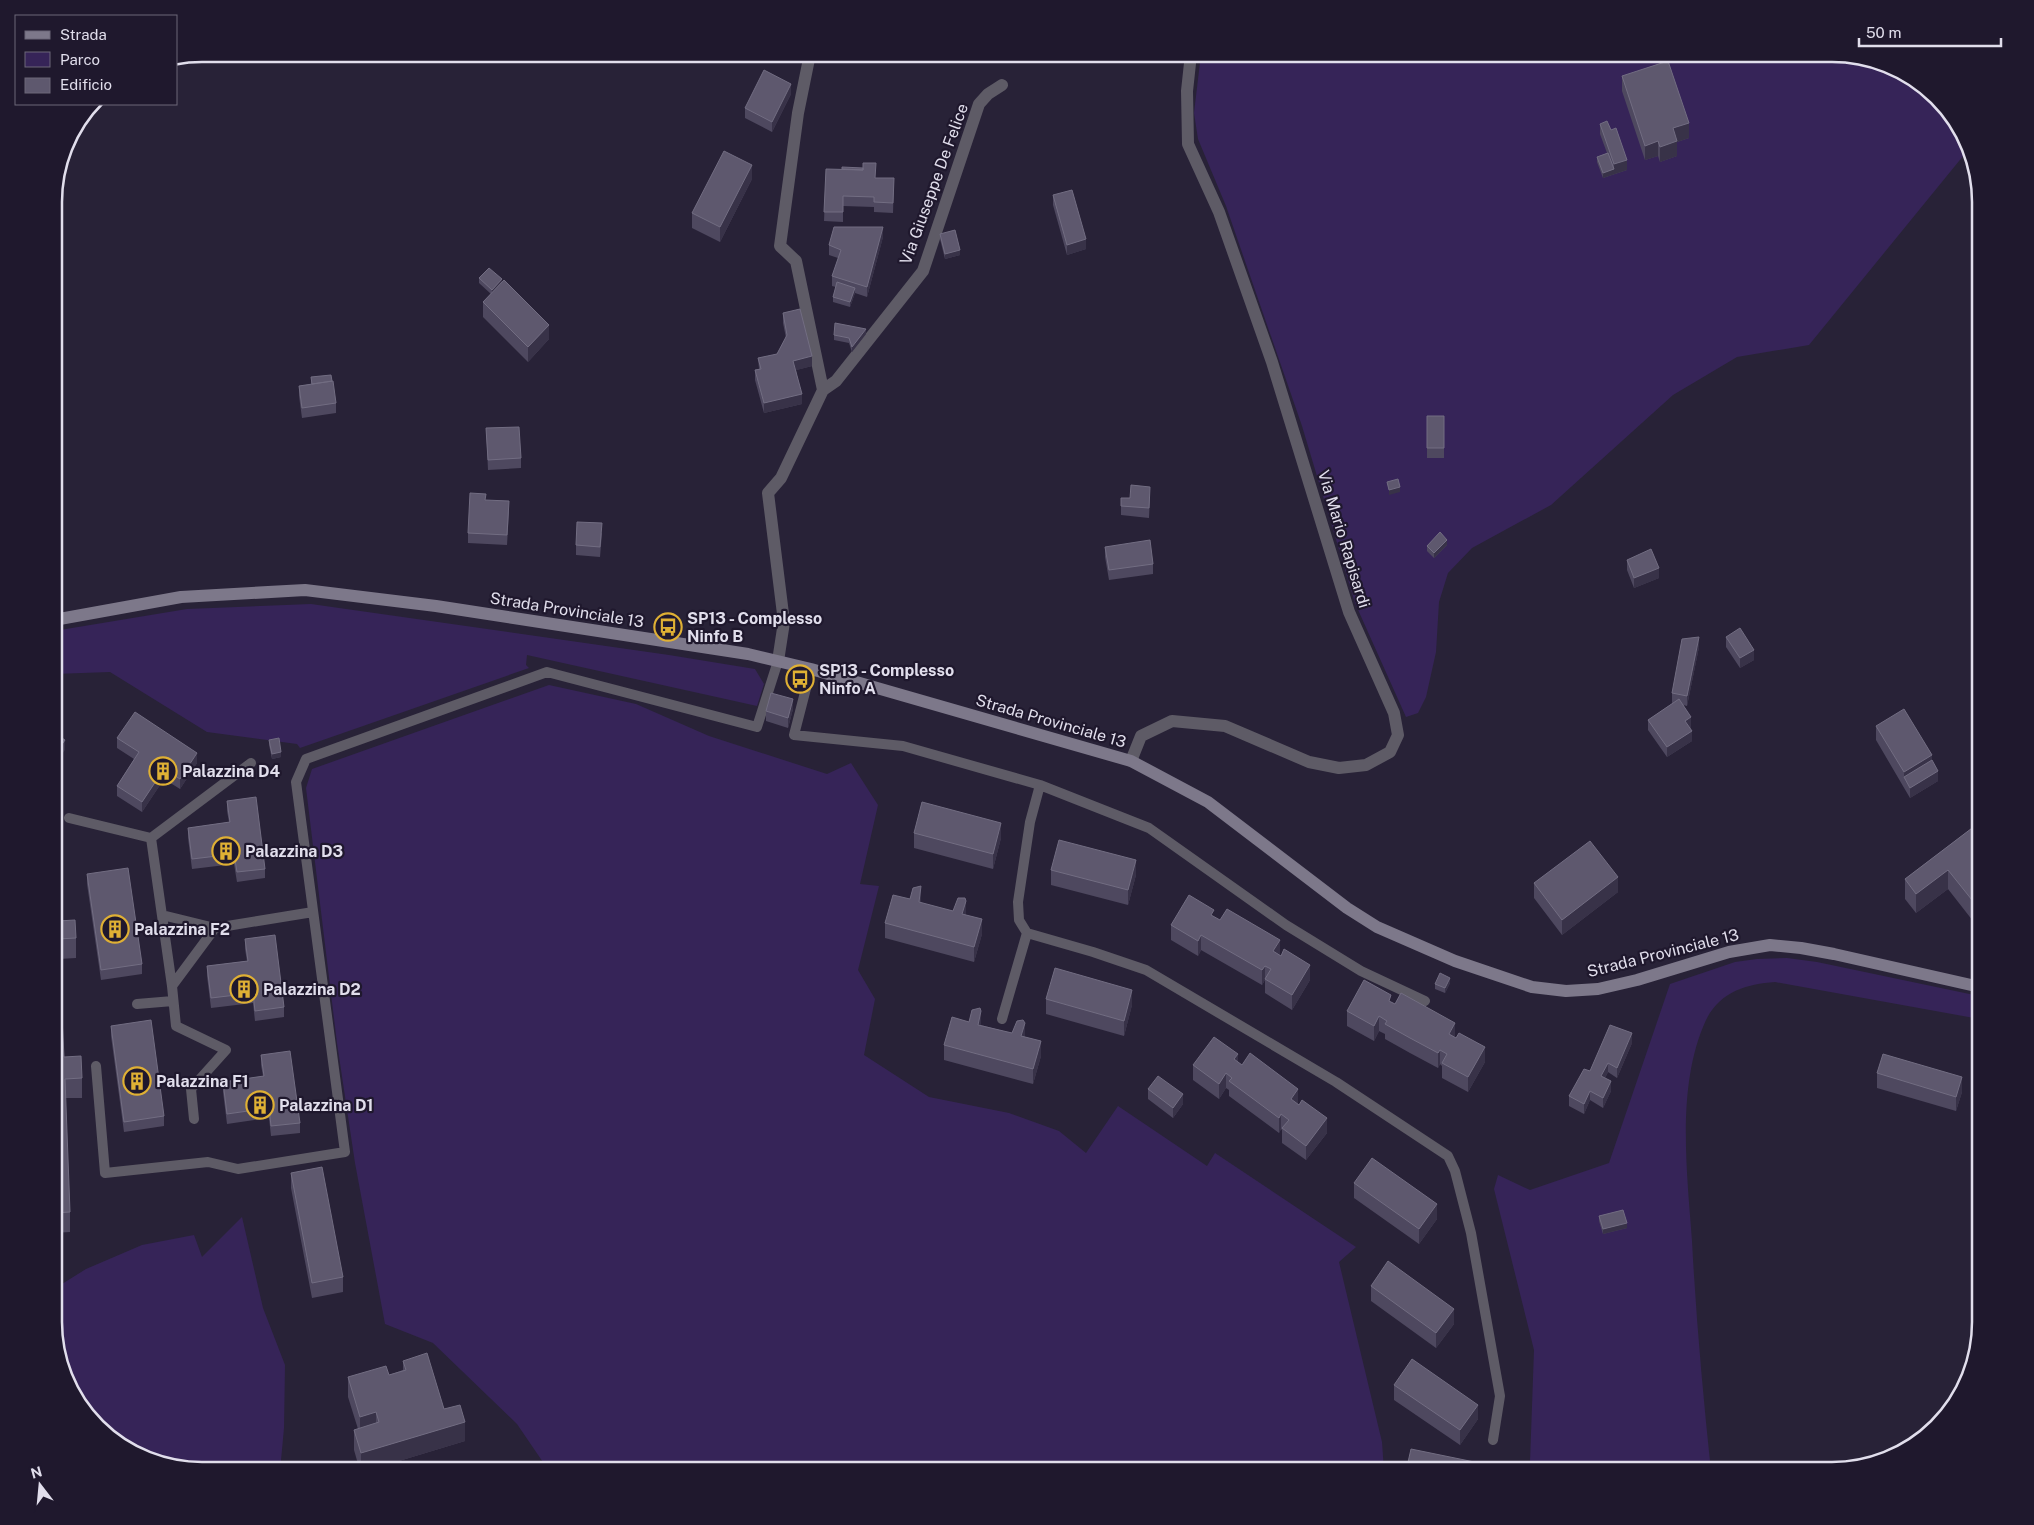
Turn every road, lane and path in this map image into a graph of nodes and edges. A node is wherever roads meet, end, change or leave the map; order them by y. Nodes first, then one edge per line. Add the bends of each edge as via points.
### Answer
1 (808, 63) edge
2 (1190, 63) edge
3 (1002, 85) dead end
4 (823, 390) junction
5 (63, 618) edge
6 (778, 661) junction
7 (811, 670) junction
8 (1131, 761) junction
9 (251, 763) dead end
10 (1040, 785) junction
11 (69, 818) dead end
12 (151, 838) junction
13 (314, 912) junction
14 (162, 914) junction
15 (215, 928) junction
16 (1027, 933) junction
17 (1972, 985) edge
18 (172, 986) junction
19 (173, 1001) junction
20 (1425, 1001) dead end
21 (138, 1004) dead end
22 (1002, 1019) dead end
23 (96, 1066) dead end
24 (194, 1119) dead end
25 (1493, 1440) dead end

1 - 4 street via 780,246 796,261
2 - 8 street, Via Mario Rapisardi via 1188,144 1222,221 1272,362 1348,612 1394,713 1398,734 1390,752 1366,765 1339,768 1310,762 1225,726 1172,721 1140,736
3 - 4 street, Via Giuseppe De Felice via 979,104 923,271 836,381
4 - 6 street via 781,478 768,493 784,622
5 - 6 main road, Strada Provinciale 13 via 181,597 305,590 436,606
6 - 7 main road, Strada Provinciale 13
6 - 13 lane via 757,727 547,672 306,758 296,782
7 - 8 main road, Strada Provinciale 13
7 - 10 lane via 794,735 903,746
8 - 17 main road, Strada Provinciale 13 via 1208,802 1377,928 1455,961 1532,987 1566,991 1598,989 1730,952 1770,946 1834,954
9 - 12 lane
10 - 16 lane via 1030,822 1018,902 1019,920
10 - 20 lane via 1149,828 1286,925 1361,971
11 - 12 lane
12 - 14 lane
13 - 15 lane
13 - 23 lane via 344,1152 238,1169 208,1162 105,1173
14 - 15 lane
14 - 18 lane
15 - 18 lane
16 - 22 lane
16 - 25 lane via 1146,970 1336,1082 1448,1156 1471,1233 1500,1396
18 - 19 lane
19 - 21 lane
19 - 24 lane via 176,1026 226,1050 191,1089

